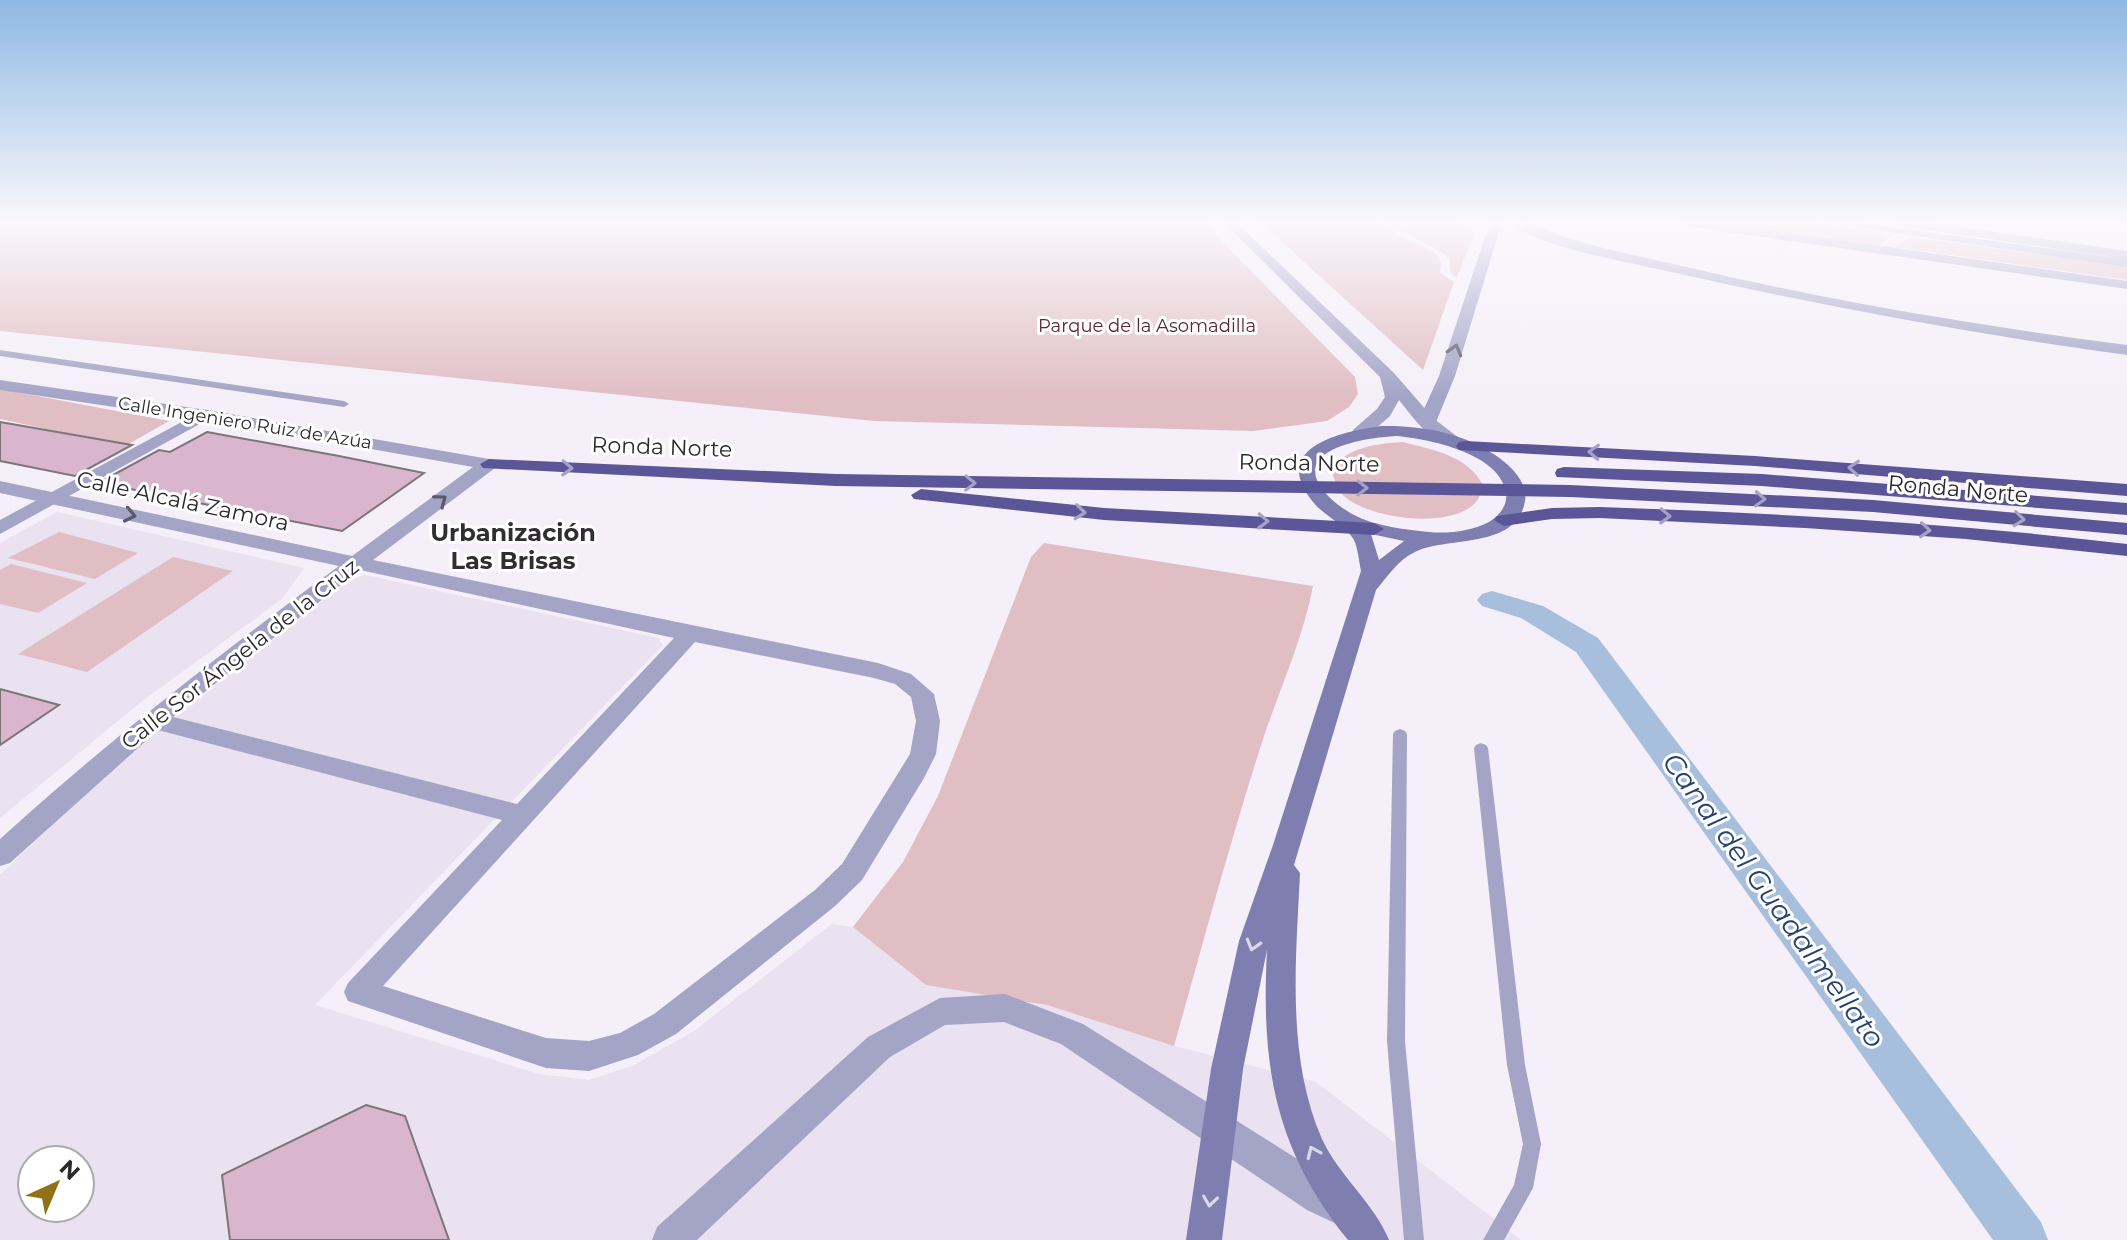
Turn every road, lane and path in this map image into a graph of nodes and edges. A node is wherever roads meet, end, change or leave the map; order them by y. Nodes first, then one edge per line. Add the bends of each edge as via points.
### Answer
1 (1290, 281) edge
2 (1477, 281) edge
3 (1732, 281) edge
4 (2098, 281) edge
5 (2127, 285) edge
6 (2127, 350) edge
7 (0, 353) edge
8 (1387, 375) junction
9 (0, 385) edge
10 (344, 404) dead end
11 (207, 415) junction
12 (1427, 422) junction
13 (1360, 433) junction
14 (1459, 444) junction
15 (489, 464) junction
16 (836, 480) junction
17 (1567, 482) junction
18 (0, 487) edge
19 (2127, 490) edge
20 (54, 498) junction
21 (2127, 509) edge
22 (1346, 520) junction
23 (1504, 520) junction
24 (0, 528) edge
25 (1374, 529) joint
26 (2127, 529) edge
27 (1433, 538) junction
28 (2127, 550) edge
29 (356, 564) junction
30 (1368, 586) junction
31 (690, 634) junction
32 (152, 720) junction
33 (1400, 734) dead end
34 (1481, 748) dead end
35 (521, 815) junction
36 (1287, 845) junction
37 (0, 855) edge
38 (1220, 1132) junction
39 (1361, 1227) edge
40 (670, 1240) edge
41 (1204, 1240) edge
42 (1414, 1240) edge
43 (1493, 1240) edge

1 - 8 street
12 -> 2 street
3 - 6 street via 1964,327
4 - 5 street
7 - 10 lane
8 - 12 street
8 - 13 street via 1393,397
9 - 11 street, Calle Ingeniero Ruiz de Azúa
11 - 15 street, Calle Ingeniero Ruiz de Azúa
11 - 20 street
12 - 14 street
13 - 14 main road via 1415,433
13 - 22 main road via 1323,446 1307,466 1313,490
19 -> 14 highway
14 - 23 main road via 1493,462 1514,485 1513,510
15 -> 16 highway, Ronda Norte
29 -> 15 street, Calle Sor Ángela de la Cruz
16 -> 17 highway, Ronda Norte via 1256,486
16 -> 22 highway via 890,492 1104,514
17 - 21 highway, Ronda Norte via 1793,482
17 -> 26 highway, Ronda Norte
18 - 20 street, Calle Alcalá Zamora
20 - 24 street
20 -> 29 street, Calle Alcalá Zamora
22 - 25 highway
22 - 30 main road via 1368,549
23 - 27 main road via 1475,534
23 -> 28 highway via 1557,513 1779,520
25 - 27 main road
27 - 30 main road via 1403,549
29 - 31 street, Calle Alcalá Zamora
29 - 32 street, Calle Sor Ángela de la Cruz
30 - 36 main road
31 - 35 street
31 - 35 street, Calle Alcalá Zamora via 878,671 903,679 922,694 928,721 923,754 852,872 665,1024 627,1045 589,1056 546,1053 359,992
32 - 35 street
32 - 37 street, Calle Sor Ángela de la Cruz
33 - 42 lane via 1396,1041
34 - 43 lane via 1516,1065 1532,1144 1523,1188
36 -> 38 main road via 1238,1007
39 -> 36 main road via 1327,1182 1286,1083 1281,980
38 - 39 street
38 - 40 street via 1072,1034 1005,1008 940,1012 879,1047
38 -> 41 main road

